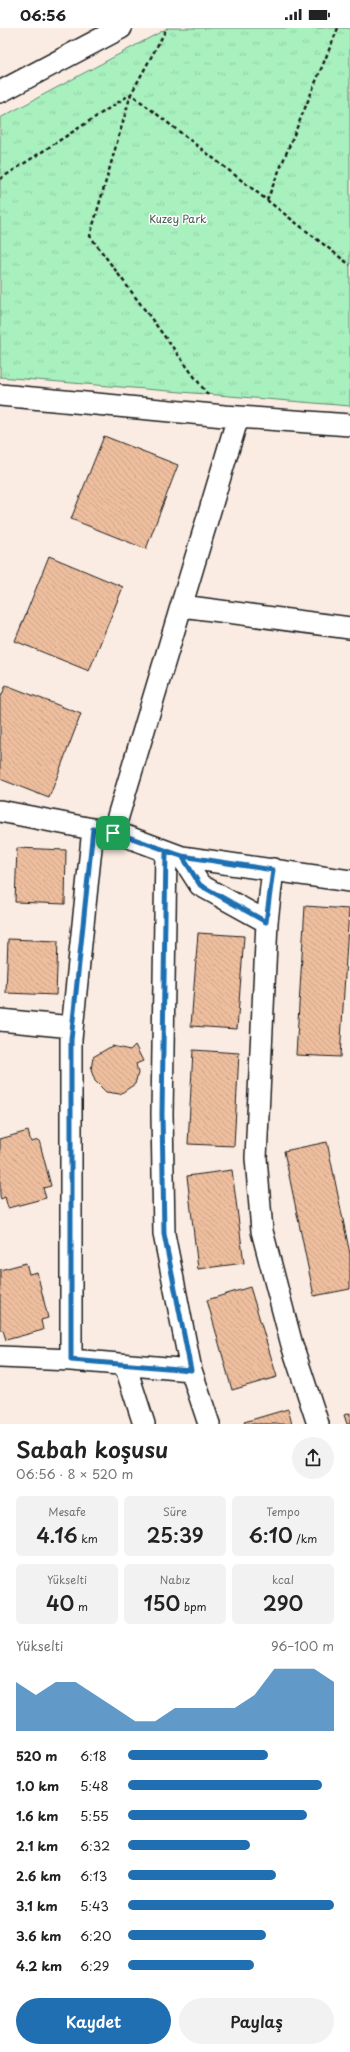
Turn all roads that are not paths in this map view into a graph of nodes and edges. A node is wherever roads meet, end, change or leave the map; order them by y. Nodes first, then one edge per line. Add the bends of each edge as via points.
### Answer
1 (121, 28) edge
2 (0, 92) edge
3 (0, 395) edge
4 (231, 416) junction
5 (350, 425) edge
6 (182, 606) junction
7 (350, 628) edge
8 (0, 811) edge
9 (93, 829) junction
10 (113, 833) junction
11 (174, 854) junction
12 (273, 870) junction
13 (350, 881) edge
14 (266, 922) junction
15 (0, 1020) edge
16 (72, 1027) junction
17 (0, 1357) edge
18 (71, 1360) junction
19 (125, 1365) junction
20 (191, 1370) junction
21 (144, 1424) edge
22 (209, 1424) edge
23 (318, 1424) edge

1 - 2 street
3 - 4 street
4 - 5 street
4 - 6 street
6 - 7 street
6 - 10 street
8 - 9 street
9 - 10 street
9 - 16 street
10 - 11 street
11 - 12 street
11 - 14 street via 200,885
11 - 20 street via 162,1114 164,1234
12 - 13 street
12 - 14 street
14 - 23 street via 256,1158 262,1231 292,1345
15 - 16 street
16 - 18 street
17 - 18 street
18 - 19 street
19 - 20 street
19 - 21 street
20 - 22 street

